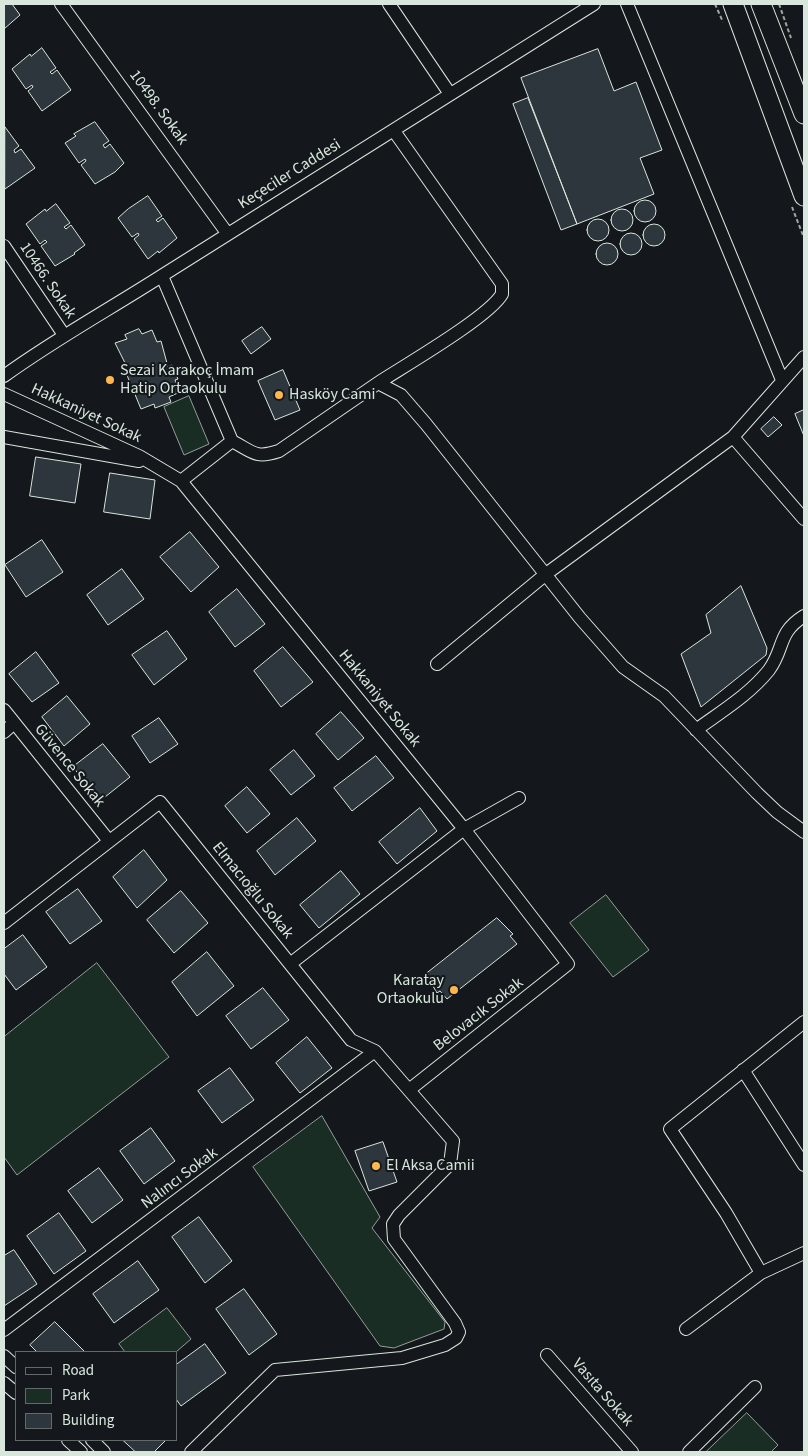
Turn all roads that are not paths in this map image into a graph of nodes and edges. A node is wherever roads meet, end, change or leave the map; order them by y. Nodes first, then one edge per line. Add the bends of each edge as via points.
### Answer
1 (61, 4) edge
2 (389, 4) edge
3 (594, 4) edge
4 (627, 4) edge
5 (733, 4) edge
6 (761, 4) edge
7 (450, 94) junction
8 (804, 114) edge
9 (394, 131) junction
10 (804, 196) edge
11 (227, 233) junction
12 (4, 246) edge
13 (162, 276) junction
14 (64, 335) junction
15 (804, 357) edge
16 (4, 374) edge
17 (782, 380) junction
18 (378, 383) junction
19 (4, 394) edge
20 (4, 437) edge
21 (733, 437) junction
22 (232, 441) junction
23 (155, 464) junction
24 (181, 481) junction
25 (804, 519) edge
26 (546, 574) junction
27 (804, 616) edge
28 (437, 664) dead end
29 (4, 710) edge
30 (14, 723) junction
31 (696, 730) junction
32 (4, 732) edge
33 (519, 798) dead end
34 (464, 829) junction
35 (804, 832) edge
36 (109, 841) junction
37 (4, 923) edge
38 (290, 964) junction
39 (568, 964) joint
40 (804, 1022) edge
41 (375, 1051) junction
42 (743, 1070) junction
43 (409, 1090) junction
44 (804, 1165) edge
45 (804, 1253) edge
46 (761, 1273) junction
47 (4, 1330) edge
48 (686, 1330) dead end
49 (547, 1355) dead end
50 (4, 1356) edge
51 (15, 1366) edge
52 (4, 1383) edge
53 (755, 1387) dead end
54 (15, 1392) edge
55 (69, 1441) edge
56 (93, 1441) edge
57 (81, 1452) edge
58 (104, 1452) edge
59 (191, 1452) edge
60 (632, 1452) edge
61 (689, 1452) edge

1 - 11 street, 10498. Sokak
2 - 7 street
3 - 7 street, Keçeciler Caddesi
4 - 17 street
5 - 10 highway
6 - 8 highway
7 - 9 street, Keçeciler Caddesi
9 - 11 street, Keçeciler Caddesi
9 - 18 street via 502,284 502,294 472,321
11 - 13 street, Keçeciler Caddesi
12 - 14 street, 10466. Sokak
13 - 14 street, Keçeciler Caddesi
13 - 22 street
14 - 16 street, Keçeciler Caddesi
15 - 17 street
17 - 21 street
18 - 22 street via 279,451 258,456
18 - 26 street via 401,395
19 - 23 street, Hakkaniyet Sokak
20 - 23 street, Hakkaniyet Sokak
21 - 25 street
21 - 26 street
22 - 24 street
23 - 24 street, Hakkaniyet Sokak
24 - 34 street, Hakkaniyet Sokak
26 - 28 street
26 - 31 street via 624,667 664,696
27 - 31 street via 789,625 770,668 744,696
29 - 30 street, Güvence Sokak
30 - 32 street
30 - 36 street, Güvence Sokak
31 - 35 street via 770,806
33 - 34 street
34 - 38 street
34 - 39 street, Hakkaniyet Sokak
36 - 37 street, Elmacıoğlu Sokak
36 - 38 street, Elmacıoğlu Sokak via 160,802
38 - 41 street, Elmacıoğlu Sokak via 351,1040
39 - 43 street, Belovacık Sokak
40 - 42 street
41 - 43 street, Elmacıoğlu Sokak
41 - 47 street, Nalıncı Sokak
42 - 44 street
42 - 46 street via 670,1129
43 - 59 street, Elmacıoğlu Sokak via 453,1141 450,1164 399,1214 393,1224 394,1239 455,1323 459,1332 456,1338 445,1345 402,1358 275,1370
45 - 46 street
46 - 48 street
49 - 60 street, Vasıta Sokak
50 - 51 street
52 - 54 street
53 - 61 street
55 - 57 street
56 - 58 street

